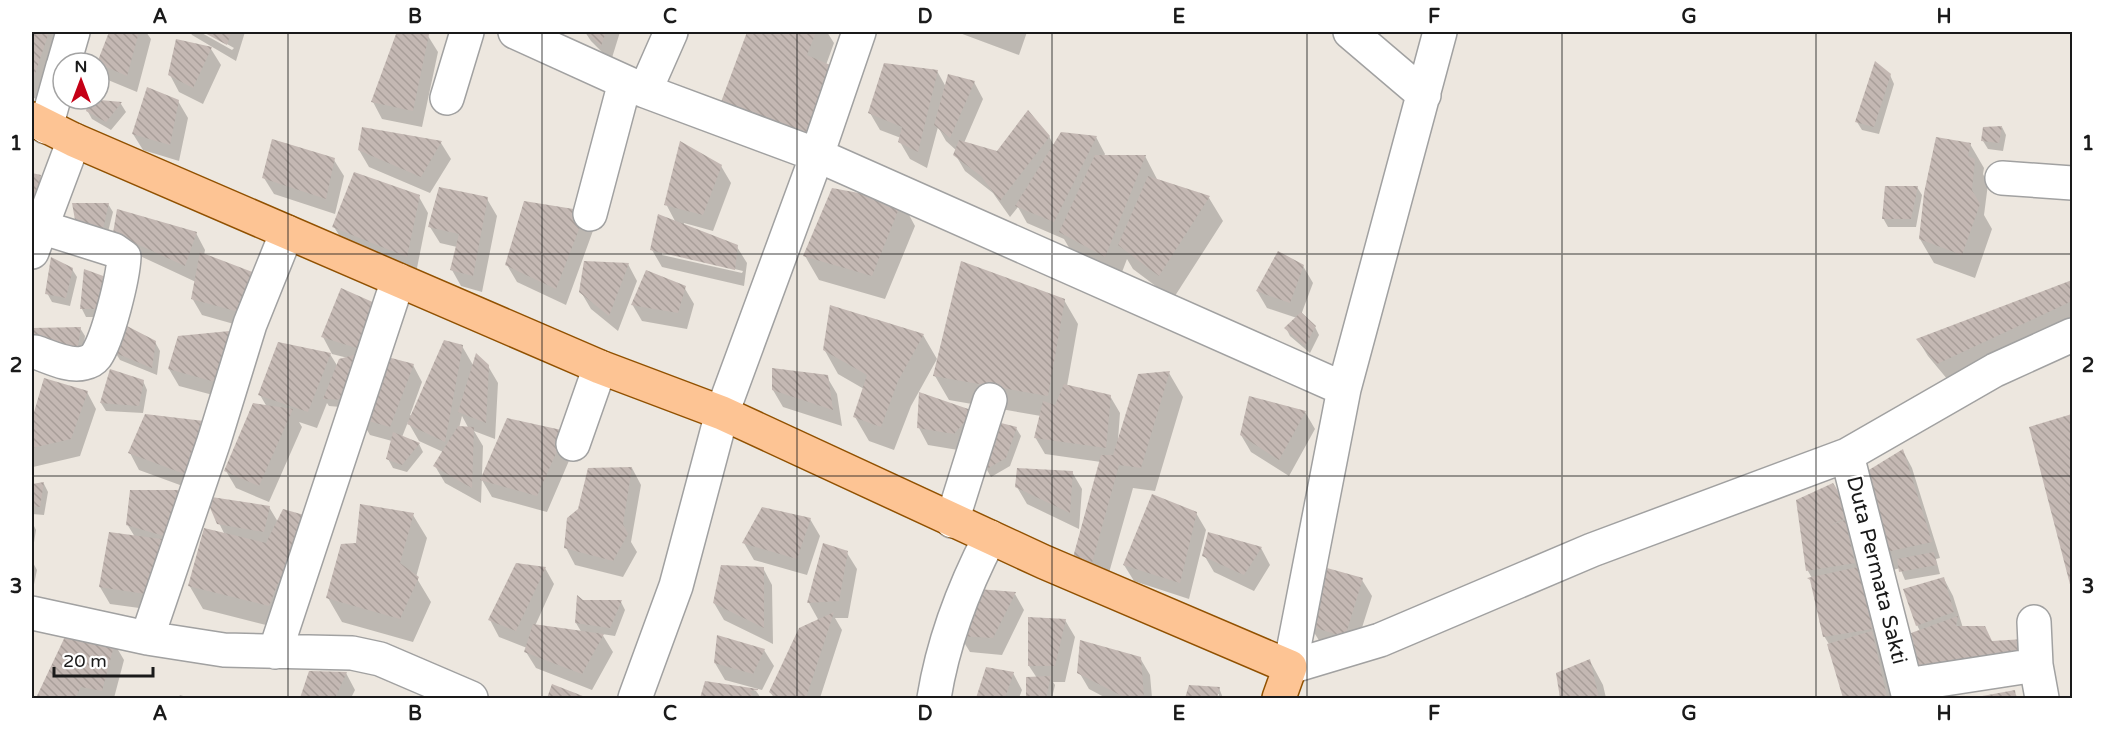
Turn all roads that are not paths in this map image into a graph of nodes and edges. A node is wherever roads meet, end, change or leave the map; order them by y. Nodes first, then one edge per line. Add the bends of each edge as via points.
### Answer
1 (73, 32) edge
2 (467, 32) edge
3 (515, 32) edge
4 (671, 32) edge
5 (858, 32) edge
6 (1350, 32) edge
7 (1440, 32) edge
8 (67, 51) edge
9 (635, 87) junction
10 (1424, 95) junction
11 (447, 98) dead end
12 (54, 111) edge
13 (50, 129) edge
14 (817, 154) junction
15 (2002, 178) dead end
16 (2073, 183) edge
17 (590, 214) dead end
18 (287, 232) junction
19 (36, 239) edge
20 (398, 280) junction
21 (2073, 335) edge
22 (33, 355) edge
23 (600, 367) junction
24 (1344, 389) junction
25 (990, 400) dead end
26 (722, 413) junction
27 (573, 444) dead end
28 (1847, 454) junction
29 (952, 521) junction
30 (990, 537) junction
31 (32, 613) edge
32 (2034, 622) dead end
33 (147, 638) junction
34 (275, 652) junction
35 (2036, 665) junction
36 (1290, 667) junction
37 (1908, 692) edge
38 (471, 699) edge
39 (635, 699) edge
40 (934, 699) edge
41 (1279, 699) edge
42 (2042, 699) edge

1 - 8 street
2 - 11 street
3 - 9 street
4 - 9 street
5 - 14 street
6 - 10 street
7 - 10 street
9 - 14 street
9 - 17 street
10 - 24 street
12 - 13 street
13 - 18 main road
13 - 19 street
14 - 24 street
14 - 26 street
15 - 16 street
18 - 20 main road
18 - 33 street via 250,324
19 - 22 street via 114,250 124,257 114,306 92,360 74,364
20 - 23 main road
20 - 34 street
21 - 28 street via 1995,370
23 - 26 main road
23 - 27 street
24 - 36 street
25 - 29 street
26 - 29 main road
26 - 39 street via 676,586
28 - 36 street via 1592,550 1380,640
28 - 37 street, Duta Permata Sakti
29 - 30 main road
30 - 36 main road
30 - 40 street via 971,574 941,659
31 - 33 street
32 - 35 street
33 - 34 street via 224,650
34 - 38 street via 352,653 370,657
35 - 37 street, Duta Permata Sakti
35 - 42 street
36 - 41 main road

